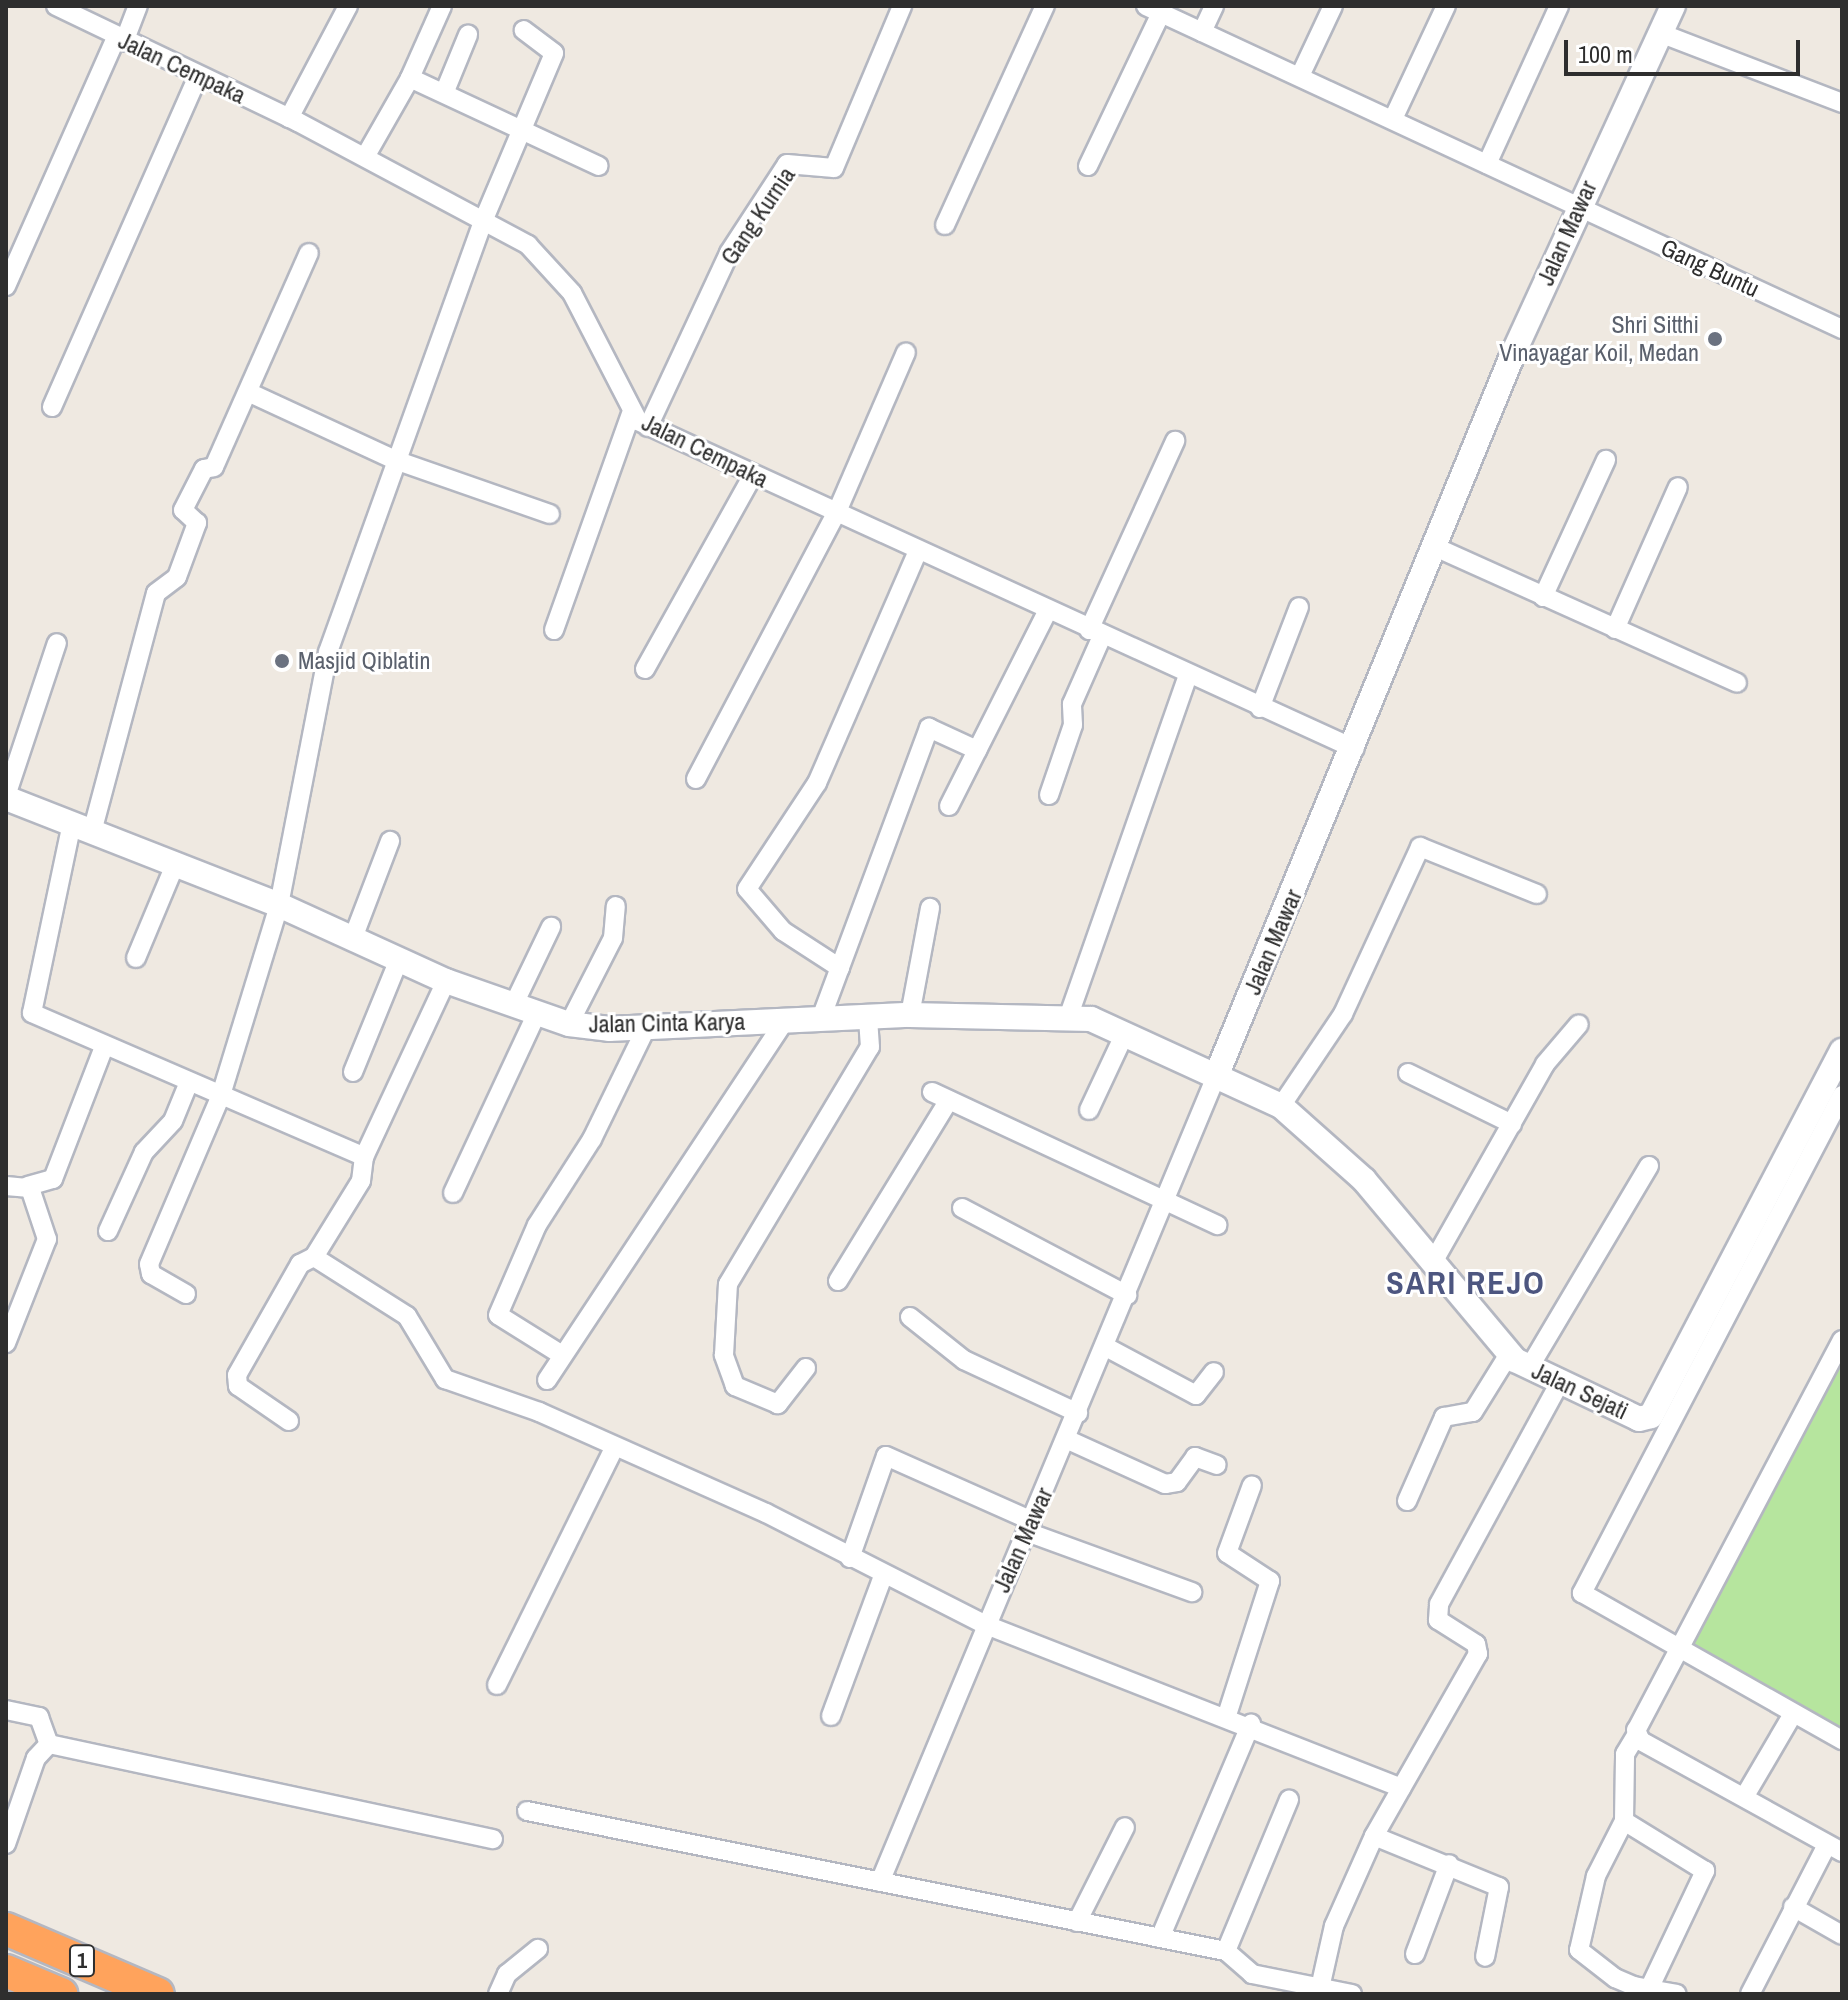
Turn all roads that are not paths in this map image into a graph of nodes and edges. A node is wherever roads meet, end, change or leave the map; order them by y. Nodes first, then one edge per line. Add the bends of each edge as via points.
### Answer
1 (56, 6) edge
2 (138, 6) edge
3 (348, 6) edge
4 (442, 6) edge
5 (902, 6) edge
6 (1045, 6) edge
7 (1214, 6) edge
8 (1333, 6) edge
9 (1446, 6) edge
10 (1559, 6) edge
11 (1673, 6) edge
12 (1153, 9) edge
13 (524, 30) dead end
14 (1202, 32) junction
15 (1660, 33) junction
16 (468, 35) dead end
17 (120, 40) junction
18 (198, 76) junction
19 (1300, 76) junction
20 (410, 78) junction
21 (445, 91) junction
22 (1842, 103) edge
23 (289, 118) junction
24 (1393, 119) junction
25 (520, 126) junction
26 (365, 157) junction
27 (1487, 164) junction
28 (599, 166) dead end
29 (1088, 166) dead end
30 (1578, 206) junction
31 (484, 219) junction
32 (945, 225) dead end
33 (309, 253) dead end
34 (6, 286) edge
35 (1842, 329) edge
36 (906, 352) dead end
37 (248, 392) junction
38 (52, 407) dead end
39 (631, 414) junction
40 (648, 427) junction
41 (1175, 441) dead end
42 (395, 460) junction
43 (1606, 460) dead end
44 (753, 475) junction
45 (1678, 487) dead end
46 (550, 514) dead end
47 (836, 514) junction
48 (1435, 547) junction
49 (918, 551) junction
50 (1543, 597) junction
51 (1299, 607) dead end
52 (1048, 610) junction
53 (1615, 629) junction
54 (554, 630) dead end
55 (1096, 633) junction
56 (57, 643) dead end
57 (645, 669) dead end
58 (1188, 676) junction
59 (1737, 683) dead end
60 (1260, 708) junction
61 (1355, 749) junction
62 (977, 750) junction
63 (696, 779) dead end
64 (1049, 795) dead end
65 (6, 797) edge
66 (949, 806) dead end
67 (82, 828) junction
68 (390, 841) dead end
69 (174, 867) junction
70 (1537, 894) dead end
71 (279, 905) junction
72 (616, 906) dead end
73 (930, 908) dead end
74 (551, 927) dead end
75 (353, 938) junction
76 (136, 958) dead end
77 (399, 959) junction
78 (840, 968) junction
79 (446, 981) junction
80 (513, 1006) junction
81 (536, 1015) junction
82 (910, 1015) junction
83 (1069, 1015) junction
84 (868, 1018) junction
85 (785, 1020) junction
86 (820, 1021) junction
87 (569, 1024) junction
88 (1579, 1024) dead end
89 (647, 1026) junction
90 (1125, 1033) junction
91 (104, 1047) junction
92 (1842, 1051) edge
93 (353, 1072) dead end
94 (1408, 1073) dead end
95 (1217, 1074) junction
96 (189, 1082) junction
97 (221, 1095) junction
98 (1842, 1095) edge
99 (1281, 1106) junction
100 (1089, 1110) dead end
101 (1512, 1124) junction
102 (1834, 1131) edge
103 (364, 1157) junction
104 (1649, 1166) dead end
105 (6, 1186) edge
106 (28, 1186) junction
107 (453, 1193) dead end
108 (1165, 1203) junction
109 (962, 1208) dead end
110 (1217, 1225) dead end
111 (108, 1231) dead end
112 (314, 1257) junction
113 (1432, 1264) junction
114 (838, 1281) dead end
115 (186, 1294) dead end
116 (1127, 1295) junction
117 (910, 1317) dead end
118 (1842, 1340) edge
119 (6, 1343) edge
120 (1106, 1347) junction
121 (562, 1355) junction
122 (1519, 1361) junction
123 (806, 1368) dead end
124 (1214, 1372) dead end
125 (547, 1380) dead end
126 (1559, 1384) junction
127 (1078, 1413) junction
128 (289, 1421) dead end
129 (1066, 1439) junction
130 (613, 1450) junction
131 (1217, 1465) dead end
132 (1252, 1485) dead end
133 (1407, 1501) dead end
134 (1029, 1526) junction
135 (850, 1558) junction
136 (883, 1576) junction
137 (1192, 1592) dead end
138 (986, 1625) junction
139 (1677, 1650) junction
140 (497, 1685) dead end
141 (6, 1710) edge
142 (1793, 1714) junction
143 (1227, 1715) junction
144 (831, 1716) dead end
145 (1251, 1724) junction
146 (1636, 1736) junction
147 (1842, 1740) edge
148 (49, 1744) junction
149 (1401, 1788) junction
150 (1746, 1794) junction
151 (1289, 1800) dead end
152 (527, 1811) dead end
153 (1624, 1821) junction
154 (1125, 1827) dead end
155 (1374, 1836) junction
156 (493, 1839) dead end
157 (6, 1844) edge
158 (1835, 1848) edge
159 (1449, 1864) junction
160 (880, 1882) junction
161 (1793, 1907) junction
162 (1077, 1922) junction
163 (6, 1929) edge
164 (1842, 1935) edge
165 (1160, 1938) junction
166 (538, 1949) dead end
167 (1226, 1951) junction
168 (1415, 1954) dead end
169 (1485, 1957) dead end
170 (6, 1971) edge
171 (1320, 1988) junction
172 (1649, 1989) junction
173 (61, 1994) edge
174 (158, 1994) edge
175 (498, 1994) edge
176 (1352, 1994) edge
177 (1677, 1994) edge
178 (1750, 1994) edge

1 - 17 street, Jalan Cempaka
2 - 17 street
3 - 23 street
4 - 20 street
5 - 40 street, Gang Kurnia via 834,168 787,164 729,253
6 - 32 street
7 - 14 street
8 - 19 street
9 - 24 street
10 - 27 street
11 - 15 street, Jalan Mawar
12 - 14 street, Gang Buntu
12 - 29 street
13 - 25 street via 554,53
14 - 19 street, Gang Buntu
15 - 22 street
15 - 30 street, Jalan Mawar
16 - 21 street
17 - 18 street, Jalan Cempaka
17 - 34 street
18 - 23 street, Jalan Cempaka
18 - 38 street
19 - 24 street, Gang Buntu
20 - 21 street
20 - 26 street
21 - 25 street
23 - 26 street, Jalan Cempaka
24 - 27 street, Gang Buntu
25 - 28 street
25 - 31 street
26 - 31 street, Jalan Cempaka
27 - 30 street, Gang Buntu
30 - 35 street, Gang Buntu
30 - 48 street, Jalan Mawar
31 - 39 street, Jalan Cempaka via 528,245 572,293
31 - 42 street
33 - 37 street
36 - 47 street
37 - 42 street
37 - 67 street via 214,467 204,469 183,510 197,523 177,577 156,593
39 - 40 street, Jalan Cempaka
39 - 54 street
40 - 44 street, Jalan Cempaka
41 - 55 street
42 - 46 street
42 - 71 street via 328,652
43 - 50 street
44 - 47 street, Jalan Cempaka
44 - 57 street
45 - 53 street
47 - 49 street, Jalan Cempaka
47 - 63 street
48 - 50 street
48 - 61 street, Jalan Mawar
49 - 52 street, Jalan Cempaka
49 - 78 street via 817,783 747,889 783,931
50 - 53 street
51 - 60 street
52 - 55 street, Jalan Cempaka
52 - 62 street
53 - 59 street
55 - 58 street, Jalan Cempaka
55 - 64 street
56 - 65 street
58 - 60 street, Jalan Cempaka
58 - 83 street
60 - 61 street, Jalan Cempaka
61 - 95 street, Jalan Mawar
62 - 66 street
62 - 78 street via 929,728
65 - 67 street, Jalan Cinta Karya
67 - 69 street, Jalan Cinta Karya
67 - 91 street via 29,1006 38,1019
68 - 75 street
69 - 71 street, Jalan Cinta Karya
69 - 76 street
70 - 99 street via 1420,847 1343,1014
71 - 75 street, Jalan Cinta Karya
71 - 97 street
72 - 87 street via 613,938
73 - 82 street
74 - 80 street
75 - 77 street, Jalan Cinta Karya
77 - 79 street, Jalan Cinta Karya
77 - 93 street
78 - 86 street
79 - 80 street, Jalan Cinta Karya
79 - 103 street
80 - 81 street, Jalan Cinta Karya
81 - 87 street, Jalan Cinta Karya
81 - 107 street
82 - 83 street, Jalan Cinta Karya
82 - 84 street, Jalan Cinta Karya
83 - 90 street, Jalan Cinta Karya
84 - 86 street, Jalan Cinta Karya
84 - 123 street via 870,1047 728,1284 724,1355 735,1386 778,1404
85 - 86 street, Jalan Cinta Karya
85 - 89 street, Jalan Cinta Karya
85 - 121 street
87 - 89 street, Jalan Cinta Karya
88 - 101 street via 1545,1064
89 - 121 street via 592,1139 537,1225 498,1315
90 - 95 street, Jalan Cinta Karya
90 - 100 street
91 - 96 street
91 - 106 street via 53,1179
92 - 126 street, Jalan Sejati via 1651,1416 1639,1419
94 - 101 street
95 - 99 street, Jalan Sejati
95 - 108 street, Jalan Mawar
96 - 97 street
96 - 111 street via 173,1121 144,1152
97 - 103 street
97 - 115 street via 149,1264 151,1274
98 - 102 street
99 - 113 street, Jalan Sejati via 1364,1180
101 - 113 street
102 - 139 street via 1583,1589 1585,1598
103 - 112 street via 361,1181
104 - 122 street
105 - 106 street
106 - 119 street via 47,1239
108 - 110 street
108 - 114 street via 940,1096
108 - 116 street, Jalan Mawar
109 - 116 street
112 - 128 street via 300,1264 237,1375 238,1386
112 - 130 street via 407,1316 445,1379 539,1412
113 - 122 street, Jalan Sejati
116 - 120 street, Jalan Mawar
117 - 127 street via 964,1360
118 - 139 street
120 - 124 street via 1196,1395
120 - 127 street, Jalan Mawar
121 - 125 street
122 - 126 street, Jalan Sejati
122 - 133 street via 1473,1412 1444,1417
126 - 149 street via 1439,1604 1438,1620 1470,1638 1478,1654
127 - 129 street, Jalan Mawar
129 - 131 street via 1165,1484 1177,1482 1195,1457
129 - 134 street, Jalan Mawar
130 - 135 street via 766,1513
130 - 140 street
132 - 143 street via 1227,1553 1270,1581
134 - 135 street via 886,1456
134 - 137 street
134 - 138 street, Jalan Mawar
135 - 136 street
136 - 138 street
136 - 144 street
138 - 143 street
138 - 160 street, Jalan Mawar
139 - 142 street
139 - 146 street
141 - 148 street via 45,1722
142 - 147 street
142 - 150 street
143 - 145 street
145 - 149 street
145 - 165 street
146 - 150 street
146 - 153 street via 1625,1754
148 - 156 street
148 - 157 street via 41,1746
149 - 155 street
150 - 158 street
151 - 167 street
152 - 160 street
153 - 172 street via 1596,1876 1579,1950 1615,1978
153 - 172 street via 1705,1871
154 - 162 street
155 - 159 street
155 - 171 street via 1334,1926
158 - 161 street
159 - 168 street
159 - 169 street via 1500,1890
160 - 162 street
161 - 164 street
161 - 178 street
162 - 165 street
163 - 174 highway, 1
165 - 167 street
166 - 175 street via 507,1974
167 - 171 street via 1252,1974
170 - 173 highway, 1
171 - 176 street
172 - 177 street

